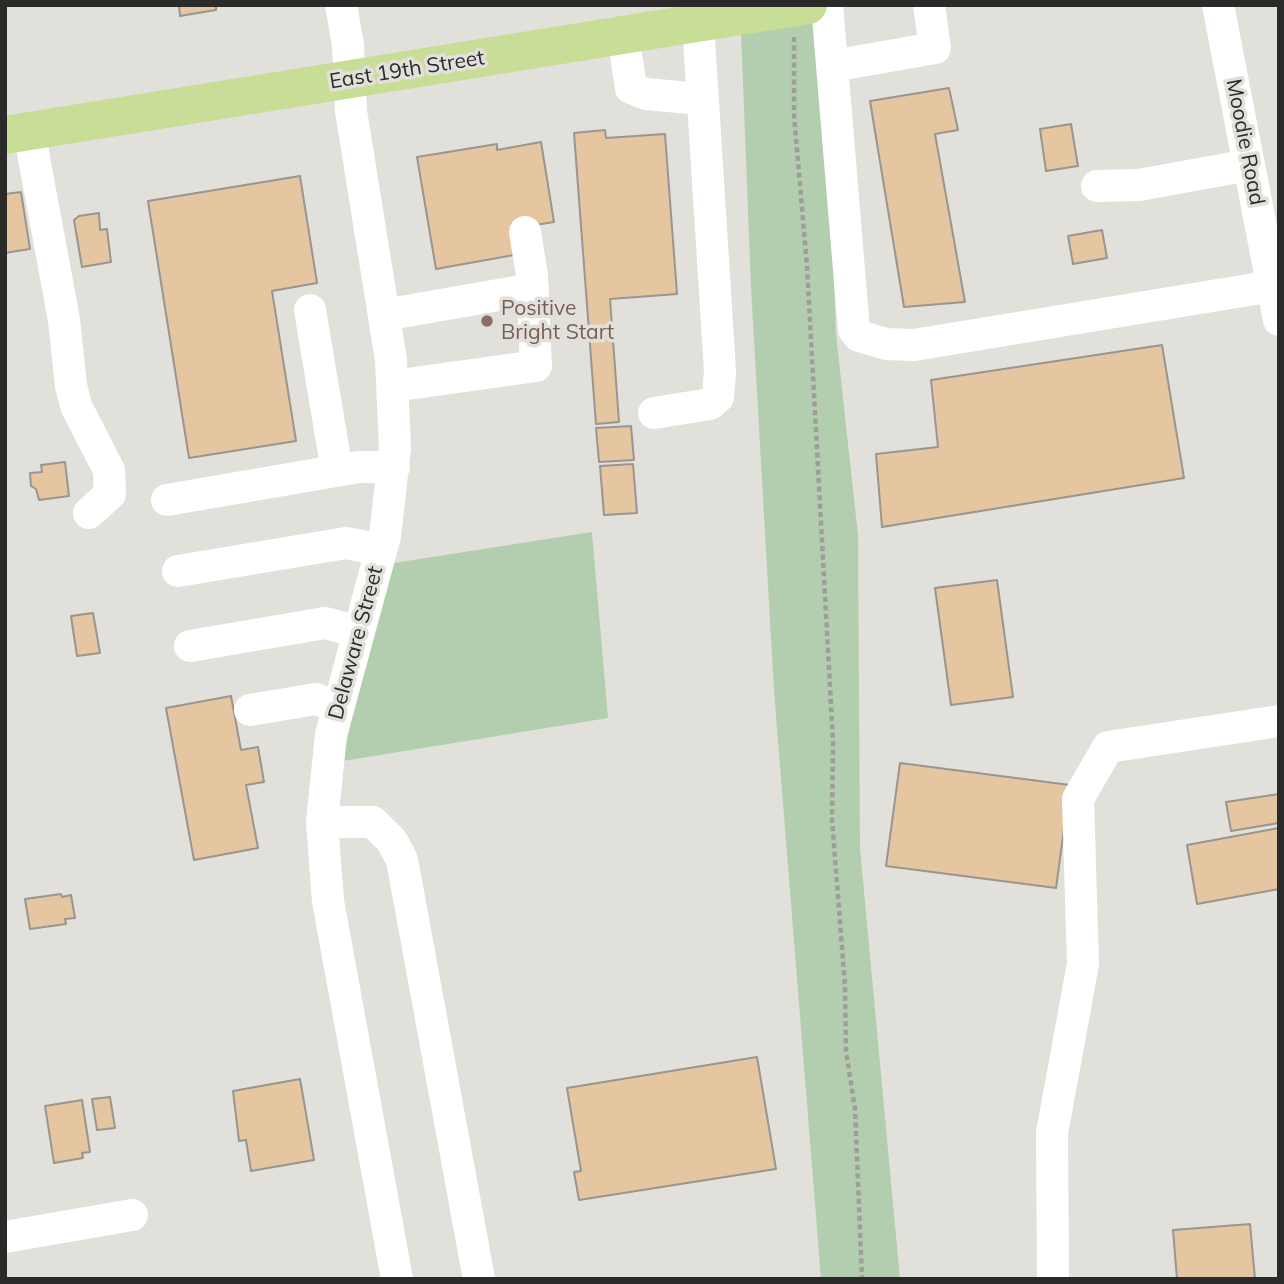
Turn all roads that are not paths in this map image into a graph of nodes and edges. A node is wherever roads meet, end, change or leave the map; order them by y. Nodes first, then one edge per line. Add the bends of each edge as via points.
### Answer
1 (341, 5) edge
2 (827, 5) edge
3 (929, 5) edge
4 (1218, 5) edge
5 (801, 17) edge
6 (698, 23) junction
7 (623, 35) junction
8 (832, 66) junction
9 (349, 79) junction
10 (701, 99) junction
11 (17, 133) edge
12 (1249, 165) junction
13 (1097, 186) dead end
14 (525, 232) dead end
15 (1273, 286) junction
16 (533, 289) junction
17 (310, 310) dead end
18 (384, 315) junction
19 (1279, 320) edge
20 (393, 386) junction
21 (654, 413) dead end
22 (394, 467) junction
23 (337, 471) junction
24 (167, 500) dead end
25 (89, 513) dead end
26 (381, 550) junction
27 (178, 571) dead end
28 (359, 632) junction
29 (190, 646) dead end
30 (338, 708) junction
31 (250, 710) dead end
32 (1279, 721) edge
33 (322, 822) junction
34 (132, 1215) dead end
35 (5, 1237) edge
36 (397, 1279) edge
37 (479, 1279) edge
38 (1053, 1279) edge

1 - 9 street, Delaware Street
2 - 8 street
3 - 8 street via 935,48
4 - 12 street, Moodie Road
5 - 6 main road, East 19th Street
6 - 7 main road, East 19th Street
6 - 10 street
7 - 9 main road, East 19th Street
7 - 10 street via 631,88 646,94
8 - 15 street via 854,330 859,336 886,344 915,345
9 - 11 main road, East 19th Street
9 - 18 street, Delaware Street
10 - 21 street via 718,397 710,404
11 - 25 street via 64,320 77,408 109,470 110,494
12 - 13 street via 1139,186
12 - 15 street, Moodie Road
14 - 16 street
15 - 19 street, Moodie Road
16 - 18 street
16 - 20 street via 536,366
17 - 23 street
18 - 20 street, Delaware Street
20 - 22 street, Delaware Street
22 - 23 street
22 - 26 street, Delaware Street
23 - 24 street
26 - 27 street via 346,543
26 - 28 street, Delaware Street
28 - 29 street via 325,623
28 - 30 street, Delaware Street
30 - 31 street via 316,699
30 - 33 street, Delaware Street via 325,771
32 - 38 street via 1108,747 1078,799 1083,964 1052,1133
33 - 36 street, Delaware Street via 328,901
33 - 37 street via 373,822 392,841 402,860
34 - 35 street

